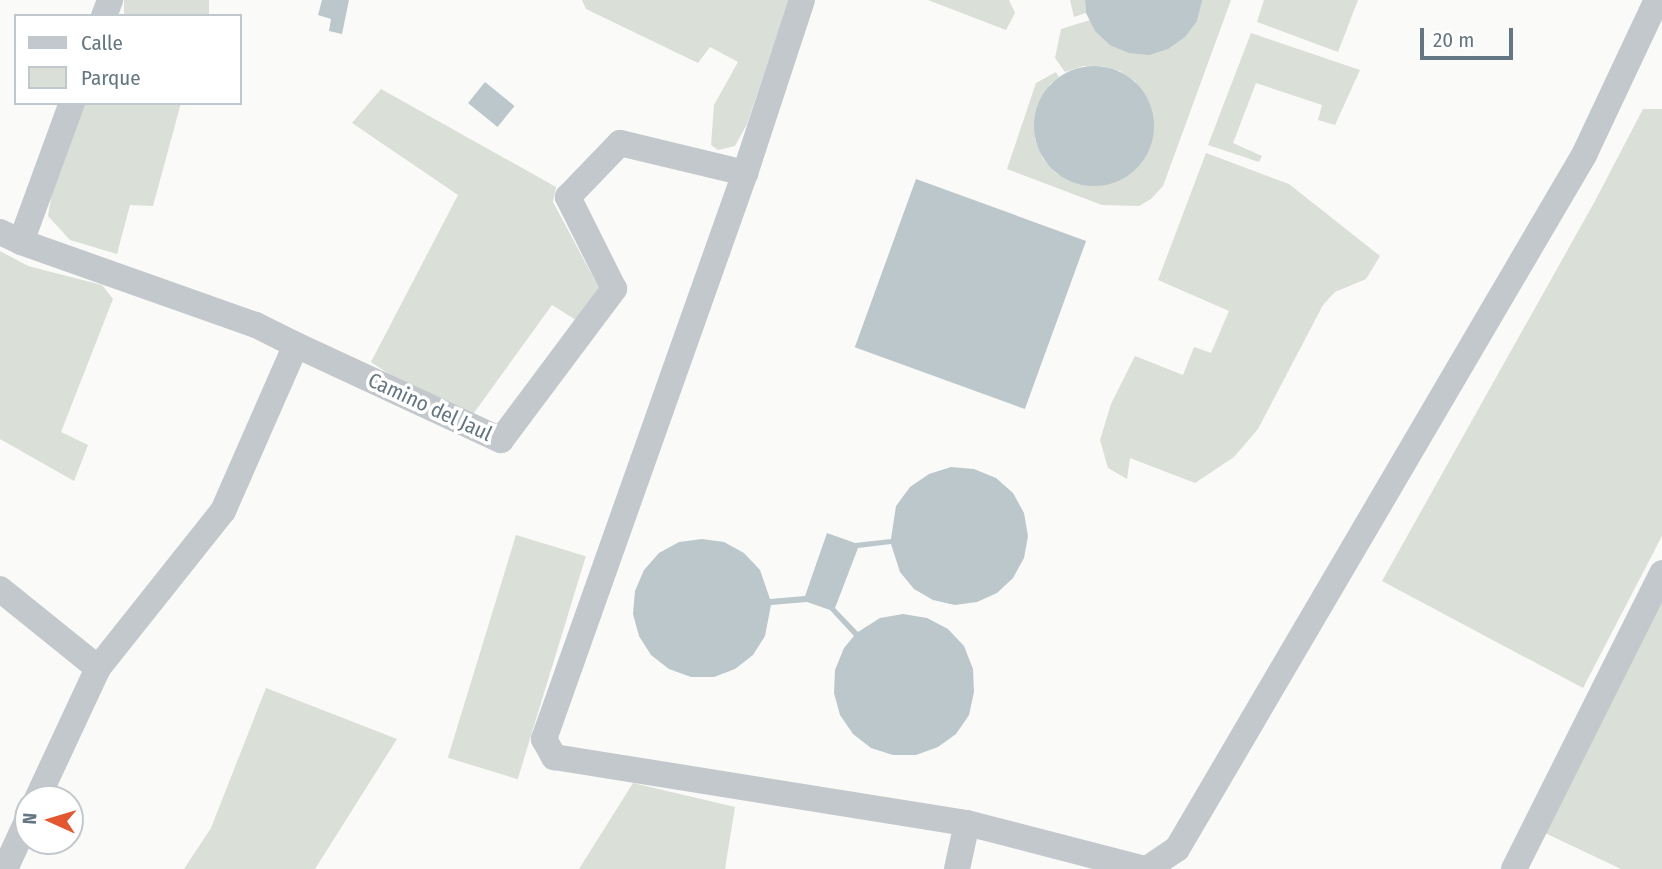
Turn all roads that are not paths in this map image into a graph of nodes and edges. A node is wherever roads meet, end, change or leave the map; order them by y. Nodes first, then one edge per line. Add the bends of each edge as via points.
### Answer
1 (802, 0) edge
2 (1657, 0) edge
3 (71, 105) edge
4 (745, 173) junction
5 (11, 237) edge
6 (296, 345) junction
7 (1662, 573) edge
8 (0, 589) edge
9 (98, 668) junction
10 (44, 785) edge
11 (967, 823) junction
12 (14, 849) edge
13 (5, 869) edge
14 (957, 869) edge
15 (1146, 869) edge
16 (1514, 869) edge

1 - 4 street
2 - 15 street via 1584,155 1177,849
3 - 5 street
4 - 6 street, Camino del Jaul via 620,143 568,197 614,289 501,440
4 - 11 street via 544,739 554,757
5 - 6 street via 256,325
6 - 9 street via 223,511
7 - 16 street
8 - 9 street
9 - 10 street
11 - 14 street
11 - 15 street
12 - 13 street

